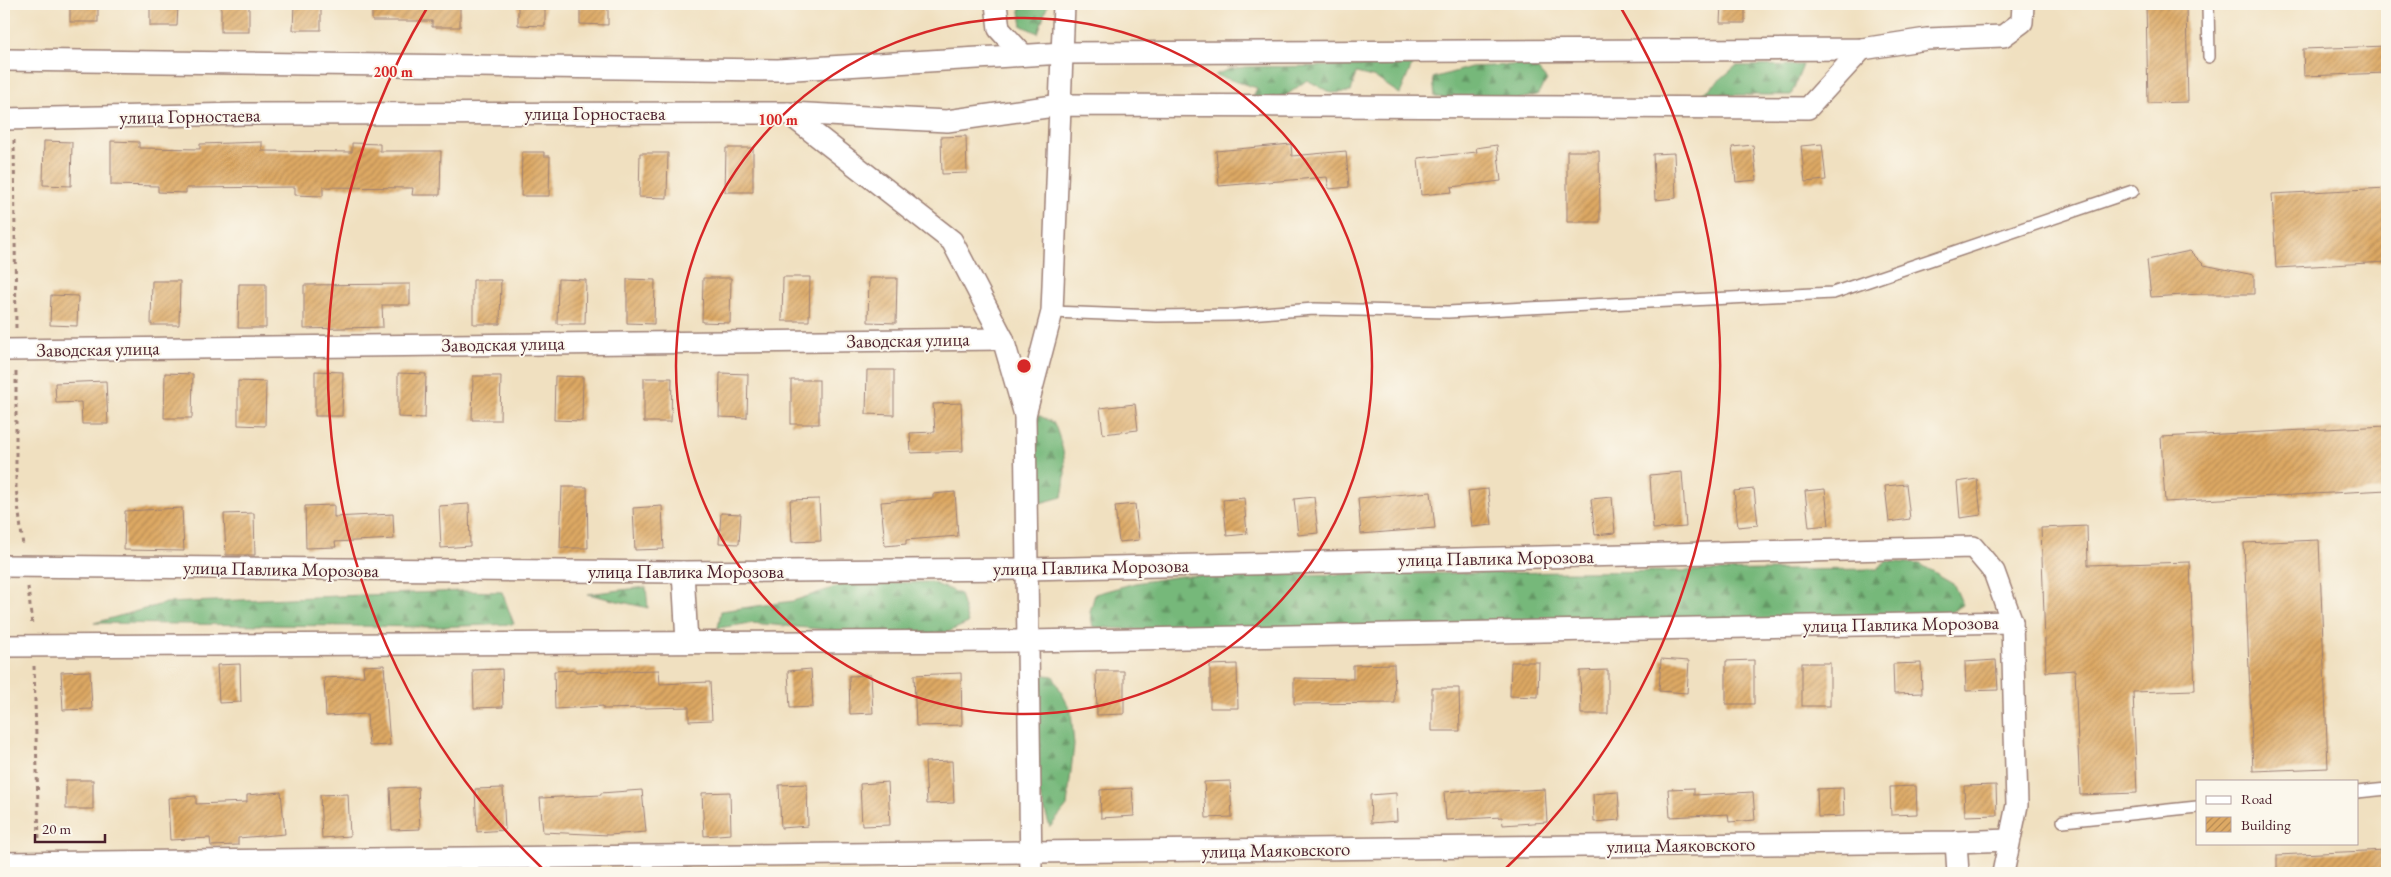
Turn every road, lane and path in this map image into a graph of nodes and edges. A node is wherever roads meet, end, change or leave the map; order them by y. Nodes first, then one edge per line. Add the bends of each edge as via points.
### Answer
1 (996, 4) edge
2 (1064, 4) edge
3 (2023, 4) edge
4 (2208, 4) edge
5 (1862, 48) junction
6 (1063, 53) junction
7 (1023, 56) junction
8 (2209, 57) dead end
9 (4, 60) edge
10 (1061, 105) junction
11 (788, 113) junction
12 (9, 119) edge
13 (2133, 192) dead end
14 (1052, 312) junction
15 (1003, 339) junction
16 (10, 350) edge
17 (1025, 415) junction
18 (4, 566) edge
19 (25, 566) junction
20 (1027, 569) junction
21 (683, 572) junction
22 (2012, 622) junction
23 (1028, 641) junction
24 (687, 642) junction
25 (4, 646) edge
26 (33, 646) junction
27 (2387, 789) edge
28 (2358, 792) edge
29 (2196, 807) edge
30 (2063, 820) dead end
31 (2009, 840) junction
32 (1956, 842) junction
33 (4, 863) edge
34 (39, 863) junction
35 (1030, 863) edge
36 (1958, 873) edge
37 (2003, 873) edge

1 - 7 street via 999,29
2 - 6 street
3 - 5 street via 2022,22 2002,36 1927,39
4 - 8 lane
5 - 6 street
5 - 10 street, улица Горностаева via 1808,108
6 - 7 street
6 - 10 street
7 - 9 street via 778,70
10 - 11 street, улица Горностаева via 947,121
10 - 14 street
11 - 12 street, улица Горностаева via 254,114
11 - 15 street via 952,241
12 - 16 path
13 - 14 lane via 1833,293 1448,312 1314,309 1158,316
14 - 17 street
15 - 16 street, Заводская улица
15 - 17 street
16 - 19 path via 16,488
17 - 20 street
18 - 19 street, улица Павлика Морозова
19 - 21 street, улица Павлика Морозова
19 - 26 path
20 - 21 street, улица Павлика Морозова
20 - 22 street, улица Павлика Морозова via 1973,547 1994,572
20 - 23 street
21 - 24 street
22 - 23 street, улица Павлика Морозова
22 - 31 street via 2017,805
23 - 24 street, улица Павлика Морозова
23 - 35 street
24 - 26 street, улица Павлика Морозова
25 - 26 street, улица Павлика Морозова
26 - 34 path
27 - 28 lane
29 - 30 lane
31 - 32 street, улица Маяковского
31 - 37 street
32 - 35 street, улица Маяковского
32 - 36 street
33 - 34 street, улица Маяковского
34 - 35 street, улица Маяковского

